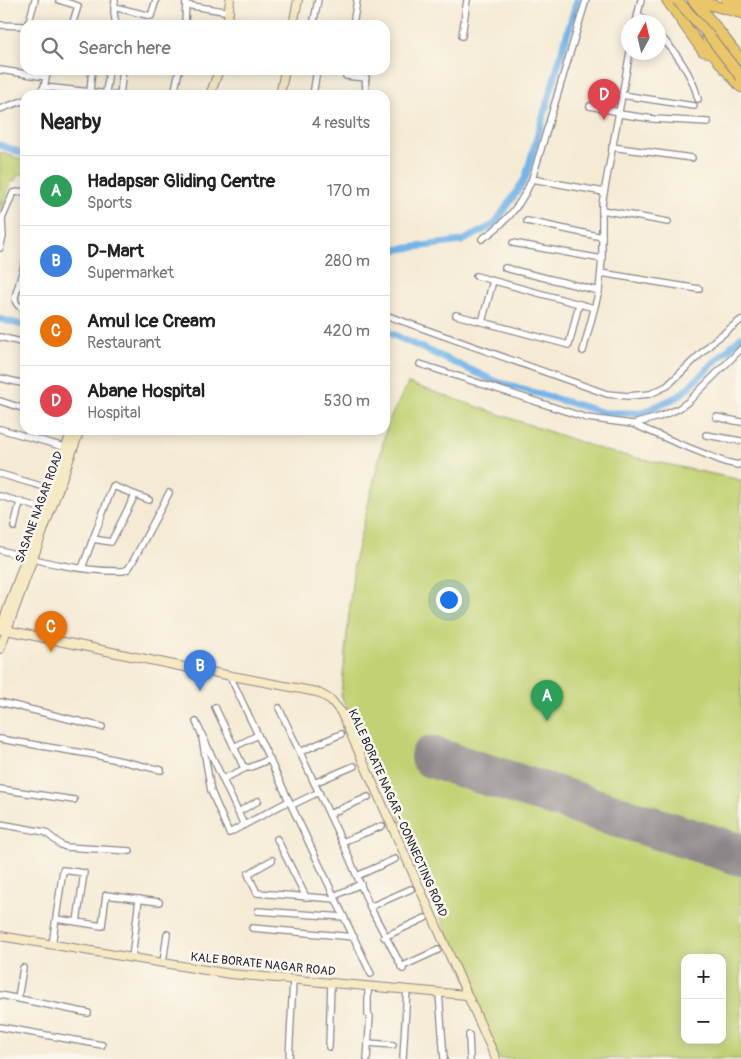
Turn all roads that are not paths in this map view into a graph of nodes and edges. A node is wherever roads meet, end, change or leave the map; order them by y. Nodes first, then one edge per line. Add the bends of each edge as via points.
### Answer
1 (35, 0) edge
2 (59, 0) edge
3 (115, 0) edge
4 (156, 0) edge
5 (230, 0) edge
6 (298, 0) edge
7 (318, 0) edge
8 (357, 0) edge
9 (467, 0) edge
10 (586, 0) edge
11 (640, 0) edge
12 (667, 0) edge
13 (677, 0) edge
14 (693, 0) edge
15 (726, 0) edge
16 (79, 3) edge
17 (186, 3) edge
18 (741, 4) edge
19 (114, 7) junction
20 (230, 12) junction
21 (741, 13) edge
22 (638, 14) edge
23 (706, 14) junction
24 (29, 20) edge
25 (74, 20) edge
26 (115, 20) edge
27 (185, 20) edge
28 (228, 20) edge
29 (294, 20) edge
30 (314, 20) edge
31 (355, 20) edge
32 (0, 25) edge
33 (20, 26) edge
34 (462, 36) dead end
35 (666, 44) edge
36 (712, 53) junction
37 (629, 60) edge
38 (741, 60) edge
39 (0, 70) edge
40 (20, 73) edge
41 (33, 75) edge
42 (92, 75) edge
43 (108, 75) edge
44 (122, 75) edge
45 (178, 75) edge
46 (217, 75) edge
47 (284, 75) edge
48 (316, 75) edge
49 (346, 75) edge
50 (366, 75) edge
51 (46, 77) joint
52 (741, 77) edge
53 (366, 78) junction
54 (44, 87) junction
55 (741, 87) edge
56 (42, 90) edge
57 (57, 90) edge
58 (90, 90) edge
59 (106, 90) edge
60 (120, 90) edge
61 (175, 90) edge
62 (212, 90) edge
63 (281, 90) edge
64 (314, 90) edge
65 (366, 90) edge
66 (622, 95) junction
67 (698, 99) dead end
68 (20, 102) edge
69 (590, 106) dead end
70 (694, 106) dead end
71 (0, 109) edge
72 (619, 113) junction
73 (708, 122) dead end
74 (612, 147) junction
75 (692, 158) dead end
76 (532, 179) junction
77 (20, 192) edge
78 (604, 192) junction
79 (602, 210) junction
80 (1, 218) edge
81 (527, 221) dead end
82 (668, 222) dead end
83 (602, 237) junction
84 (482, 239) dead end
85 (513, 243) dead end
86 (0, 248) edge
87 (602, 259) junction
88 (505, 268) dead end
89 (602, 273) junction
90 (476, 276) dead end
91 (20, 280) edge
92 (493, 281) junction
93 (699, 289) dead end
94 (599, 291) junction
95 (579, 304) junction
96 (20, 307) edge
97 (594, 308) junction
98 (456, 315) dead end
99 (390, 317) edge
100 (741, 320) edge
101 (482, 322) junction
102 (0, 337) edge
103 (20, 342) edge
104 (741, 349) edge
105 (583, 351) dead end
106 (420, 364) dead end
107 (0, 378) edge
108 (20, 383) edge
109 (0, 401) edge
110 (20, 407) edge
111 (716, 418) dead end
112 (741, 422) edge
113 (633, 424) junction
114 (0, 429) edge
115 (20, 435) edge
116 (22, 435) edge
117 (71, 435) edge
118 (77, 435) edge
119 (706, 435) dead end
120 (741, 441) edge
121 (69, 448) junction
122 (741, 463) edge
123 (0, 474) edge
124 (51, 489) junction
125 (169, 493) dead end
126 (135, 495) junction
127 (0, 496) edge
128 (149, 500) dead end
129 (20, 502) junction
130 (44, 509) junction
131 (14, 527) dead end
132 (93, 539) junction
133 (0, 550) edge
134 (29, 558) junction
135 (82, 568) junction
136 (3, 630) edge
137 (0, 649) edge
138 (230, 676) junction
139 (0, 702) edge
140 (215, 707) dead end
141 (279, 708) dead end
142 (196, 722) dead end
143 (102, 727) dead end
144 (201, 734) junction
145 (340, 734) dead end
146 (258, 735) junction
147 (0, 739) edge
148 (234, 747) junction
149 (300, 752) junction
150 (270, 759) junction
151 (354, 766) dead end
152 (246, 768) junction
153 (161, 770) dead end
154 (223, 779) junction
155 (314, 783) junction
156 (0, 789) edge
157 (319, 792) junction
158 (368, 797) dead end
159 (74, 800) dead end
160 (258, 801) dead end
161 (291, 803) junction
162 (238, 812) junction
163 (329, 814) junction
164 (0, 824) edge
165 (244, 825) junction
166 (382, 826) dead end
167 (277, 839) dead end
168 (342, 842) junction
169 (130, 851) dead end
170 (395, 859) dead end
171 (272, 860) dead end
172 (357, 876) junction
173 (361, 884) junction
174 (411, 889) dead end
175 (306, 897) junction
176 (335, 897) junction
177 (139, 899) junction
178 (159, 902) dead end
179 (370, 907) junction
180 (258, 911) dead end
181 (344, 917) junction
182 (425, 918) dead end
183 (56, 919) junction
184 (77, 922) junction
185 (252, 928) dead end
186 (166, 934) dead end
187 (0, 936) edge
188 (384, 936) junction
189 (354, 937) junction
190 (52, 945) junction
191 (438, 950) dead end
192 (132, 958) junction
193 (163, 963) junction
194 (23, 968) dead end
195 (371, 974) dead end
196 (293, 980) junction
197 (331, 983) junction
198 (368, 986) junction
199 (407, 989) junction
200 (439, 993) junction
201 (0, 995) edge
202 (466, 995) junction
203 (18, 998) junction
204 (88, 1013) dead end
205 (0, 1027) edge
206 (469, 1035) dead end
207 (368, 1043) junction
208 (102, 1045) dead end
209 (393, 1045) dead end
210 (329, 1047) dead end
211 (403, 1058) edge
212 (289, 1059) edge
213 (367, 1059) edge
214 (444, 1059) edge
215 (470, 1059) edge
216 (496, 1059) edge

1 - 24 street
2 - 16 street
3 - 19 street
4 - 19 street via 151,16
5 - 20 street
6 - 29 street
7 - 30 street
8 - 31 street
9 - 34 street
10 - 76 street
11 - 22 street
12 - 36 highway via 703,52
13 - 52 highway, bridge
14 - 21 highway
14 - 23 highway
15 - 18 highway
16 - 25 street
17 - 20 street
17 - 27 street
19 - 26 street
20 - 28 street
23 - 36 highway via 706,41
23 - 38 highway
32 - 33 street
35 - 67 street via 685,69
36 - 55 highway
37 - 66 street
39 - 40 street
41 - 51 street
42 - 58 street
43 - 59 street
44 - 60 street
45 - 61 street
46 - 62 street
47 - 63 street
48 - 64 street
49 - 53 street
50 - 53 street
51 - 54 street
53 - 65 street
54 - 56 street
54 - 57 street
66 - 70 street
66 - 72 street
68 - 71 street
69 - 72 street
72 - 73 street
72 - 74 street
74 - 75 street
74 - 78 street
76 - 78 street
76 - 84 street via 518,206
77 - 80 street via 13,193
78 - 79 street
79 - 82 street
79 - 83 street
80 - 86 street via 3,237
81 - 83 street
83 - 87 street
85 - 87 street
87 - 89 street
88 - 94 street
89 - 93 street
89 - 94 street
90 - 92 street
91 - 96 street via 15,297 15,303
92 - 95 street
92 - 101 street
94 - 97 street
95 - 97 street
95 - 101 street via 568,345
97 - 105 street
98 - 101 street
99 - 100 street via 607,394 628,396 650,394 668,386 715,340
102 - 103 street
104 - 113 street via 678,409
106 - 113 street via 587,418
107 - 108 street
109 - 110 street
111 - 112 street
113 - 122 street via 725,462
114 - 115 street
116 - 121 street
117 - 121 street, SASANE NAGAR ROAD
118 - 121 street, SASANE NAGAR ROAD
119 - 120 street
121 - 124 street, SASANE NAGAR ROAD
121 - 134 street, SASANE NAGAR ROAD
123 - 124 street
124 - 130 street, SASANE NAGAR ROAD
125 - 135 street via 128,569 115,572
126 - 128 street
126 - 132 street via 111,542
126 - 132 street via 113,486
127 - 129 street
129 - 130 street
129 - 131 street
130 - 134 street, SASANE NAGAR ROAD
132 - 135 street
133 - 134 street
134 - 135 street
134 - 136 street, SASANE NAGAR ROAD
136 - 137 street, SASANE NAGAR ROAD
136 - 138 street, KALE BORATE NAGAR - CONNECTING ROAD
138 - 146 street
138 - 202 street, KALE BORATE NAGAR - CONNECTING ROAD via 317,692 331,700 341,712
139 - 143 street
140 - 148 street
141 - 149 street
142 - 144 street
144 - 154 street
144 - 165 street via 211,791 220,815 229,833
145 - 149 street
146 - 148 street
146 - 150 street
147 - 153 street
148 - 152 street
149 - 155 street
150 - 152 street
150 - 161 street
151 - 155 street
152 - 154 street
154 - 162 street
155 - 157 street
156 - 159 street
157 - 161 street
157 - 163 street
158 - 163 street
160 - 162 street
161 - 165 street
161 - 176 street
162 - 165 street
163 - 168 street
164 - 169 street via 44,832 61,846
166 - 168 street
167 - 175 street
168 - 172 street
170 - 172 street
171 - 175 street via 248,874 257,893
172 - 173 street
173 - 176 street
173 - 179 street
174 - 179 street
175 - 176 street
176 - 181 street
177 - 178 street
177 - 184 street via 106,895 102,926
177 - 192 street
179 - 188 street
180 - 181 street
181 - 189 street
182 - 188 street
183 - 184 street
183 - 184 street via 63,870 84,873
183 - 190 street
185 - 189 street
186 - 193 street
187 - 190 street, KALE BORATE NAGAR ROAD
188 - 191 street via 402,968
189 - 195 street
190 - 192 street, KALE BORATE NAGAR ROAD
192 - 193 street, KALE BORATE NAGAR ROAD
193 - 196 street, KALE BORATE NAGAR ROAD
194 - 203 street
196 - 197 street, KALE BORATE NAGAR ROAD
196 - 212 street
197 - 198 street, KALE BORATE NAGAR ROAD
197 - 210 street
198 - 199 street, KALE BORATE NAGAR ROAD
198 - 207 street
199 - 200 street, KALE BORATE NAGAR ROAD
199 - 211 street
200 - 202 street, KALE BORATE NAGAR ROAD
200 - 214 street
201 - 203 street
202 - 216 street
203 - 204 street
205 - 208 street
206 - 215 street
207 - 209 street
207 - 213 street

